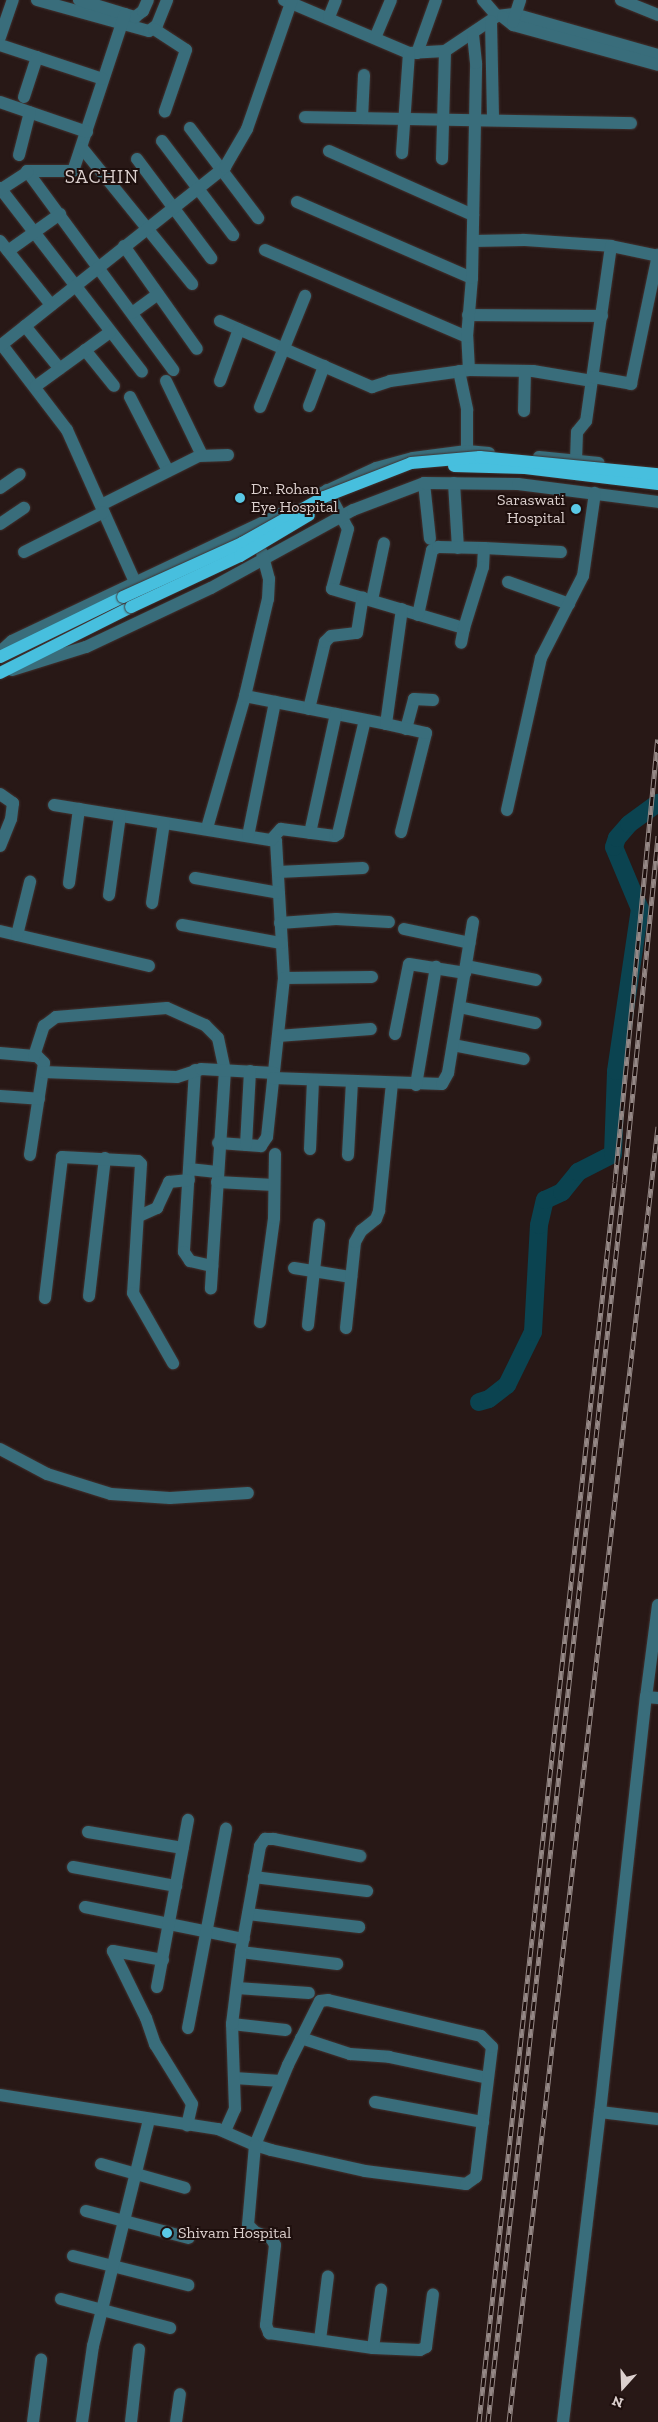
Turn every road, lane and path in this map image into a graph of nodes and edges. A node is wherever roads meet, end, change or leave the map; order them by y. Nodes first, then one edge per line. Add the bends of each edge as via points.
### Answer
1 (13, 0) edge
2 (37, 0) edge
3 (79, 0) edge
4 (148, 0) edge
5 (167, 0) edge
6 (336, 0) edge
7 (391, 0) edge
8 (436, 0) edge
9 (483, 0) edge
10 (520, 0) edge
11 (621, 0) edge
12 (289, 1) edge
13 (643, 4) edge
14 (658, 15) edge
15 (329, 17) junction
16 (504, 19) junction
17 (123, 20) junction
18 (154, 29) junction
19 (473, 34) junction
20 (0, 37) edge
21 (577, 37) junction
22 (376, 38) junction
23 (0, 45) edge
24 (444, 51) junction
25 (413, 53) junction
26 (658, 55) edge
27 (36, 57) junction
28 (658, 65) edge
29 (364, 75) dead end
30 (104, 79) junction
31 (24, 97) dead end
32 (0, 102) edge
33 (165, 111) dead end
34 (30, 112) junction
35 (305, 117) dead end
36 (362, 118) junction
37 (404, 118) junction
38 (443, 119) junction
39 (475, 119) junction
40 (492, 120) junction
41 (632, 123) dead end
42 (190, 128) dead end
43 (87, 132) junction
44 (162, 142) dead end
45 (82, 148) junction
46 (330, 151) dead end
47 (402, 153) dead end
48 (19, 155) dead end
49 (442, 158) dead end
50 (137, 159) dead end
51 (221, 170) junction
52 (28, 172) junction
53 (0, 189) edge
54 (196, 190) junction
55 (297, 202) dead end
56 (172, 209) junction
57 (60, 214) junction
58 (473, 215) junction
59 (258, 218) dead end
60 (148, 227) junction
61 (35, 233) junction
62 (233, 235) dead end
63 (473, 241) junction
64 (4, 246) edge
65 (124, 246) junction
66 (612, 246) junction
67 (265, 250) dead end
68 (658, 256) edge
69 (211, 258) dead end
70 (99, 266) junction
71 (472, 278) junction
72 (192, 284) dead end
73 (75, 286) junction
74 (158, 294) junction
75 (305, 296) dead end
76 (51, 305) junction
77 (132, 312) junction
78 (468, 316) junction
79 (602, 316) junction
80 (220, 321) dead end
81 (25, 326) junction
82 (239, 329) junction
83 (110, 332) junction
84 (466, 337) junction
85 (1, 346) edge
86 (197, 348) dead end
87 (283, 348) junction
88 (85, 350) junction
89 (324, 366) junction
90 (60, 369) junction
91 (464, 370) junction
92 (525, 371) junction
93 (142, 372) dead end
94 (592, 379) junction
95 (220, 381) dead end
96 (36, 386) junction
97 (114, 386) dead end
98 (130, 397) dead end
99 (309, 406) dead end
100 (260, 407) dead end
101 (524, 411) dead end
102 (467, 451) junction
103 (202, 455) junction
104 (228, 455) dead end
105 (576, 459) junction
106 (168, 471) junction
107 (658, 473) edge
108 (20, 474) dead end
109 (459, 483) junction
110 (424, 484) junction
111 (658, 484) edge
112 (0, 488) edge
113 (327, 490) junction
114 (595, 493) junction
115 (658, 502) edge
116 (24, 508) dead end
117 (102, 508) junction
118 (340, 516) junction
119 (0, 524) edge
120 (249, 530) junction
121 (430, 539) dead end
122 (384, 543) dead end
123 (458, 548) junction
124 (484, 548) junction
125 (24, 552) dead end
126 (561, 552) dead end
127 (265, 558) junction
128 (508, 582) dead end
129 (136, 584) junction
130 (367, 598) junction
131 (127, 602) junction
132 (569, 604) junction
133 (402, 609) junction
134 (418, 615) junction
135 (464, 628) junction
136 (41, 637) junction
137 (460, 643) dead end
138 (47, 649) junction
139 (0, 652) edge
140 (0, 658) edge
141 (0, 673) edge
142 (245, 696) junction
143 (433, 700) dead end
144 (275, 702) junction
145 (310, 709) junction
146 (336, 714) junction
147 (365, 720) junction
148 (386, 724) junction
149 (406, 729) junction
150 (0, 794) edge
151 (54, 805) dead end
152 (79, 809) junction
153 (507, 810) dead end
154 (120, 816) junction
155 (164, 823) junction
156 (207, 828) junction
157 (401, 832) dead end
158 (310, 833) junction
159 (248, 836) junction
160 (271, 840) junction
161 (0, 846) edge
162 (363, 868) dead end
163 (278, 872) junction
164 (194, 878) dead end
165 (30, 882) dead end
166 (69, 883) dead end
167 (278, 893) junction
168 (109, 895) dead end
169 (152, 903) dead end
170 (389, 922) dead end
171 (473, 922) dead end
172 (280, 923) junction
173 (182, 925) dead end
174 (404, 929) dead end
175 (0, 931) edge
176 (17, 935) junction
177 (281, 943) junction
178 (470, 944) junction
179 (149, 966) dead end
180 (436, 967) junction
181 (465, 970) junction
182 (284, 978) junction
183 (372, 978) dead end
184 (536, 980) dead end
185 (459, 1007) junction
186 (535, 1023) dead end
187 (371, 1029) dead end
188 (395, 1034) dead end
189 (278, 1036) junction
190 (453, 1045) junction
191 (0, 1053) edge
192 (34, 1056) junction
193 (524, 1059) dead end
194 (195, 1070) junction
195 (225, 1070) junction
196 (43, 1072) junction
197 (250, 1072) junction
198 (273, 1076) junction
199 (313, 1080) junction
200 (352, 1082) junction
201 (392, 1084) junction
202 (416, 1085) junction
203 (0, 1096) edge
204 (39, 1099) junction
205 (218, 1143) junction
206 (246, 1145) junction
207 (310, 1149) dead end
208 (275, 1154) dead end
209 (30, 1155) dead end
210 (348, 1155) dead end
211 (105, 1158) junction
212 (189, 1175) junction
213 (217, 1177) junction
214 (274, 1185) junction
215 (139, 1216) junction
216 (319, 1225) dead end
217 (212, 1266) junction
218 (294, 1268) dead end
219 (313, 1271) junction
220 (351, 1277) junction
221 (211, 1289) dead end
222 (89, 1296) dead end
223 (45, 1298) dead end
224 (260, 1322) dead end
225 (308, 1325) dead end
226 (346, 1328) dead end
227 (173, 1363) dead end
228 (0, 1449) edge
229 (248, 1494) dead end
230 (658, 1605) edge
231 (652, 1698) edge
232 (188, 1820) dead end
233 (226, 1829) dead end
234 (88, 1832) dead end
235 (183, 1848) junction
236 (360, 1856) dead end
237 (73, 1867) dead end
238 (254, 1877) junction
239 (176, 1886) junction
240 (367, 1892) dead end
241 (85, 1907) dead end
242 (248, 1914) junction
243 (170, 1922) junction
244 (359, 1927) dead end
245 (206, 1930) junction
246 (244, 1939) junction
247 (241, 1952) junction
248 (163, 1960) junction
249 (337, 1964) dead end
250 (157, 1987) dead end
251 (237, 1988) junction
252 (309, 1993) dead end
253 (232, 2024) junction
254 (188, 2028) dead end
255 (286, 2030) dead end
256 (301, 2038) junction
257 (234, 2078) junction
258 (488, 2078) junction
259 (281, 2081) junction
260 (0, 2094) edge
261 (375, 2102) dead end
262 (600, 2112) junction
263 (658, 2119) edge
264 (149, 2120) junction
265 (483, 2122) junction
266 (187, 2125) junction
267 (226, 2131) junction
268 (254, 2145) junction
269 (101, 2164) dead end
270 (135, 2173) junction
271 (185, 2188) dead end
272 (86, 2211) dead end
273 (122, 2222) junction
274 (190, 2238) dead end
275 (73, 2256) dead end
276 (112, 2264) junction
277 (328, 2276) dead end
278 (188, 2285) dead end
279 (380, 2290) dead end
280 (433, 2294) dead end
281 (61, 2299) dead end
282 (101, 2310) junction
283 (170, 2328) dead end
284 (320, 2340) junction
285 (139, 2348) dead end
286 (373, 2348) junction
287 (40, 2360) dead end
288 (180, 2394) dead end
289 (34, 2422) edge
290 (82, 2422) edge
291 (131, 2422) edge
292 (176, 2422) edge
293 (563, 2422) edge

1 - 20 street
2 - 17 street
3 - 17 street
4 - 17 street via 139,16
5 - 18 street
6 - 15 street
7 - 22 street
8 - 25 street
9 - 16 street
10 - 16 street
11 - 13 street
12 - 15 street
12 - 51 street via 247,128
13 - 14 street
15 - 22 street
16 - 19 street
16 - 21 street
16 - 40 street
17 - 18 street
17 - 30 street
18 - 33 street via 186,50
19 - 24 street
19 - 39 street
21 - 26 street
21 - 28 street
22 - 25 street
23 - 27 street
24 - 25 street
24 - 38 street
25 - 37 street
27 - 30 street
27 - 31 street
29 - 36 street
30 - 43 street
32 - 34 street
34 - 43 street
34 - 48 street
35 - 36 street
36 - 37 street
37 - 38 street
37 - 47 street
38 - 39 street
38 - 49 street
39 - 40 street
39 - 58 street
40 - 41 street
42 - 51 street
43 - 45 street
44 - 54 street
45 - 52 street via 73,171 29,168
45 - 60 street
46 - 58 street
50 - 56 street
51 - 54 street
51 - 59 street
52 - 53 street
52 - 57 street
53 - 61 street
54 - 56 street
54 - 62 street
55 - 71 street
56 - 60 street
56 - 69 street
57 - 61 street
57 - 70 street
58 - 63 street
60 - 65 street
60 - 72 street
61 - 64 street
61 - 73 street
63 - 66 street via 524,240
63 - 71 street
64 - 76 street
65 - 70 street
65 - 74 street
66 - 68 street
66 - 79 street
67 - 84 street
68 - 94 street via 631,384
70 - 73 street
70 - 77 street
71 - 78 street
73 - 76 street
73 - 83 street
74 - 77 street
74 - 86 street
75 - 87 street
76 - 81 street
77 - 103 street via 170,375
78 - 79 street
78 - 84 street
79 - 94 street
80 - 82 street
81 - 85 street
81 - 90 street
82 - 87 street
82 - 95 street
83 - 88 street
83 - 93 street
84 - 91 street
85 - 96 street
87 - 89 street
87 - 100 street
88 - 90 street
88 - 97 street
89 - 91 street via 372,387
89 - 99 street
90 - 96 street
91 - 92 street
91 - 102 street
92 - 94 street
92 - 101 street
94 - 105 street via 586,421 577,432
96 - 117 street via 67,430
98 - 106 street
102 - 105 street
102 - 109 street
102 - 113 street via 413,458 376,468
103 - 104 street
103 - 106 street
105 - 107 street
106 - 117 street
107 - 131 main road, bridge via 480,457 411,464 324,497
108 - 112 street
109 - 110 street
109 - 114 street
109 - 123 street
110 - 118 street
110 - 121 street
111 - 131 main road, bridge via 525,468 454,466 421,469 346,494 240,556
113 - 118 street
113 - 120 street
114 - 115 street
114 - 132 street via 585,569
116 - 119 street
117 - 125 street
117 - 129 street
118 - 127 street
118 - 130 street via 348,529 332,589
120 - 127 street
120 - 129 street
122 - 130 street
123 - 124 street
123 - 134 street via 438,547 430,554
124 - 126 street
124 - 135 street
127 - 141 street via 211,588 86,647
127 - 142 street via 268,600
128 - 132 street
129 - 139 street via 12,641
130 - 133 street
130 - 145 street via 357,633 331,636 325,642
131 - 136 main road
131 - 138 main road
132 - 153 street via 541,658
133 - 134 street
133 - 148 street
134 - 135 street
135 - 137 street
136 - 138 main road
136 - 140 main road
138 - 141 main road
142 - 144 street
142 - 156 street
143 - 149 street via 414,699
144 - 145 street
144 - 159 street
145 - 146 street
146 - 147 street
146 - 158 street
147 - 148 street
147 - 158 street via 338,834
148 - 149 street
149 - 157 street via 426,733
150 - 161 street via 13,803 11,819
151 - 152 street
152 - 154 street
152 - 166 street
154 - 155 street
154 - 168 street
155 - 156 street
155 - 169 street
156 - 159 street
158 - 160 street via 281,830
159 - 160 street
160 - 163 street via 276,841
162 - 163 street
163 - 167 street
164 - 167 street
165 - 176 street
167 - 172 street
170 - 172 street via 336,919
171 - 178 street
172 - 177 street
173 - 177 street
174 - 178 street
175 - 176 street
176 - 179 street
177 - 182 street
178 - 181 street
180 - 181 street
180 - 188 street via 409,964
180 - 202 street
181 - 184 street
181 - 185 street
182 - 183 street
182 - 189 street
185 - 186 street
185 - 190 street
187 - 189 street
189 - 198 street
190 - 193 street
190 - 202 street via 446,1080 434,1085
191 - 192 street
192 - 195 street via 44,1026 56,1016 167,1008 205,1025 213,1032 218,1038
192 - 196 street via 42,1059
194 - 195 street
194 - 196 street via 176,1077
194 - 212 street
195 - 197 street
195 - 205 street
196 - 204 street
197 - 198 street
197 - 206 street
198 - 199 street
198 - 206 street via 266,1142 261,1146
199 - 200 street
199 - 207 street
200 - 201 street
200 - 210 street
201 - 202 street
201 - 220 street via 379,1211 372,1225 357,1236
203 - 204 street
204 - 209 street
205 - 206 street
205 - 213 street
208 - 214 street
211 - 215 street via 134,1159 141,1164
211 - 222 street
211 - 223 street via 67,1155 60,1161
212 - 213 street
212 - 215 street via 169,1182 157,1208
212 - 217 street via 186,1258
213 - 214 street
213 - 217 street
214 - 224 street via 274,1218
215 - 227 street via 134,1294
216 - 219 street
217 - 221 street
218 - 219 street
219 - 220 street
219 - 225 street
220 - 226 street
228 - 229 street via 76,1485 111,1494 170,1498
230 - 231 street
231 - 262 street
232 - 235 street
233 - 245 street
234 - 235 street
235 - 239 street
236 - 238 street via 265,1839 260,1846
237 - 239 street
238 - 240 street
238 - 242 street
239 - 243 street
241 - 243 street
242 - 244 street
242 - 246 street
243 - 245 street
243 - 248 street
245 - 246 street
245 - 254 street
246 - 247 street
247 - 249 street
247 - 251 street
248 - 250 street
248 - 266 street via 113,1951 155,2044 192,2104
251 - 252 street
251 - 253 street
253 - 255 street
253 - 257 street
256 - 258 street via 350,2054 389,2056
256 - 258 street via 320,2001 328,2000 481,2036 492,2047
256 - 259 street
257 - 259 street
257 - 267 street via 235,2110
258 - 265 street
259 - 268 street
260 - 264 street
261 - 265 street
262 - 263 street
262 - 293 street
264 - 266 street
264 - 270 street
265 - 268 street via 476,2177 466,2184 364,2171
266 - 267 street
267 - 268 street
268 - 284 street via 248,2225 255,2232 271,2238 275,2245 266,2330 272,2335
269 - 270 street
270 - 271 street
270 - 273 street
272 - 273 street
273 - 274 street
273 - 276 street
275 - 276 street
276 - 278 street
276 - 282 street
277 - 284 street
279 - 286 street
280 - 286 street via 424,2349
281 - 282 street
282 - 283 street
282 - 290 street
284 - 286 street
285 - 291 street
287 - 289 street
288 - 292 street

